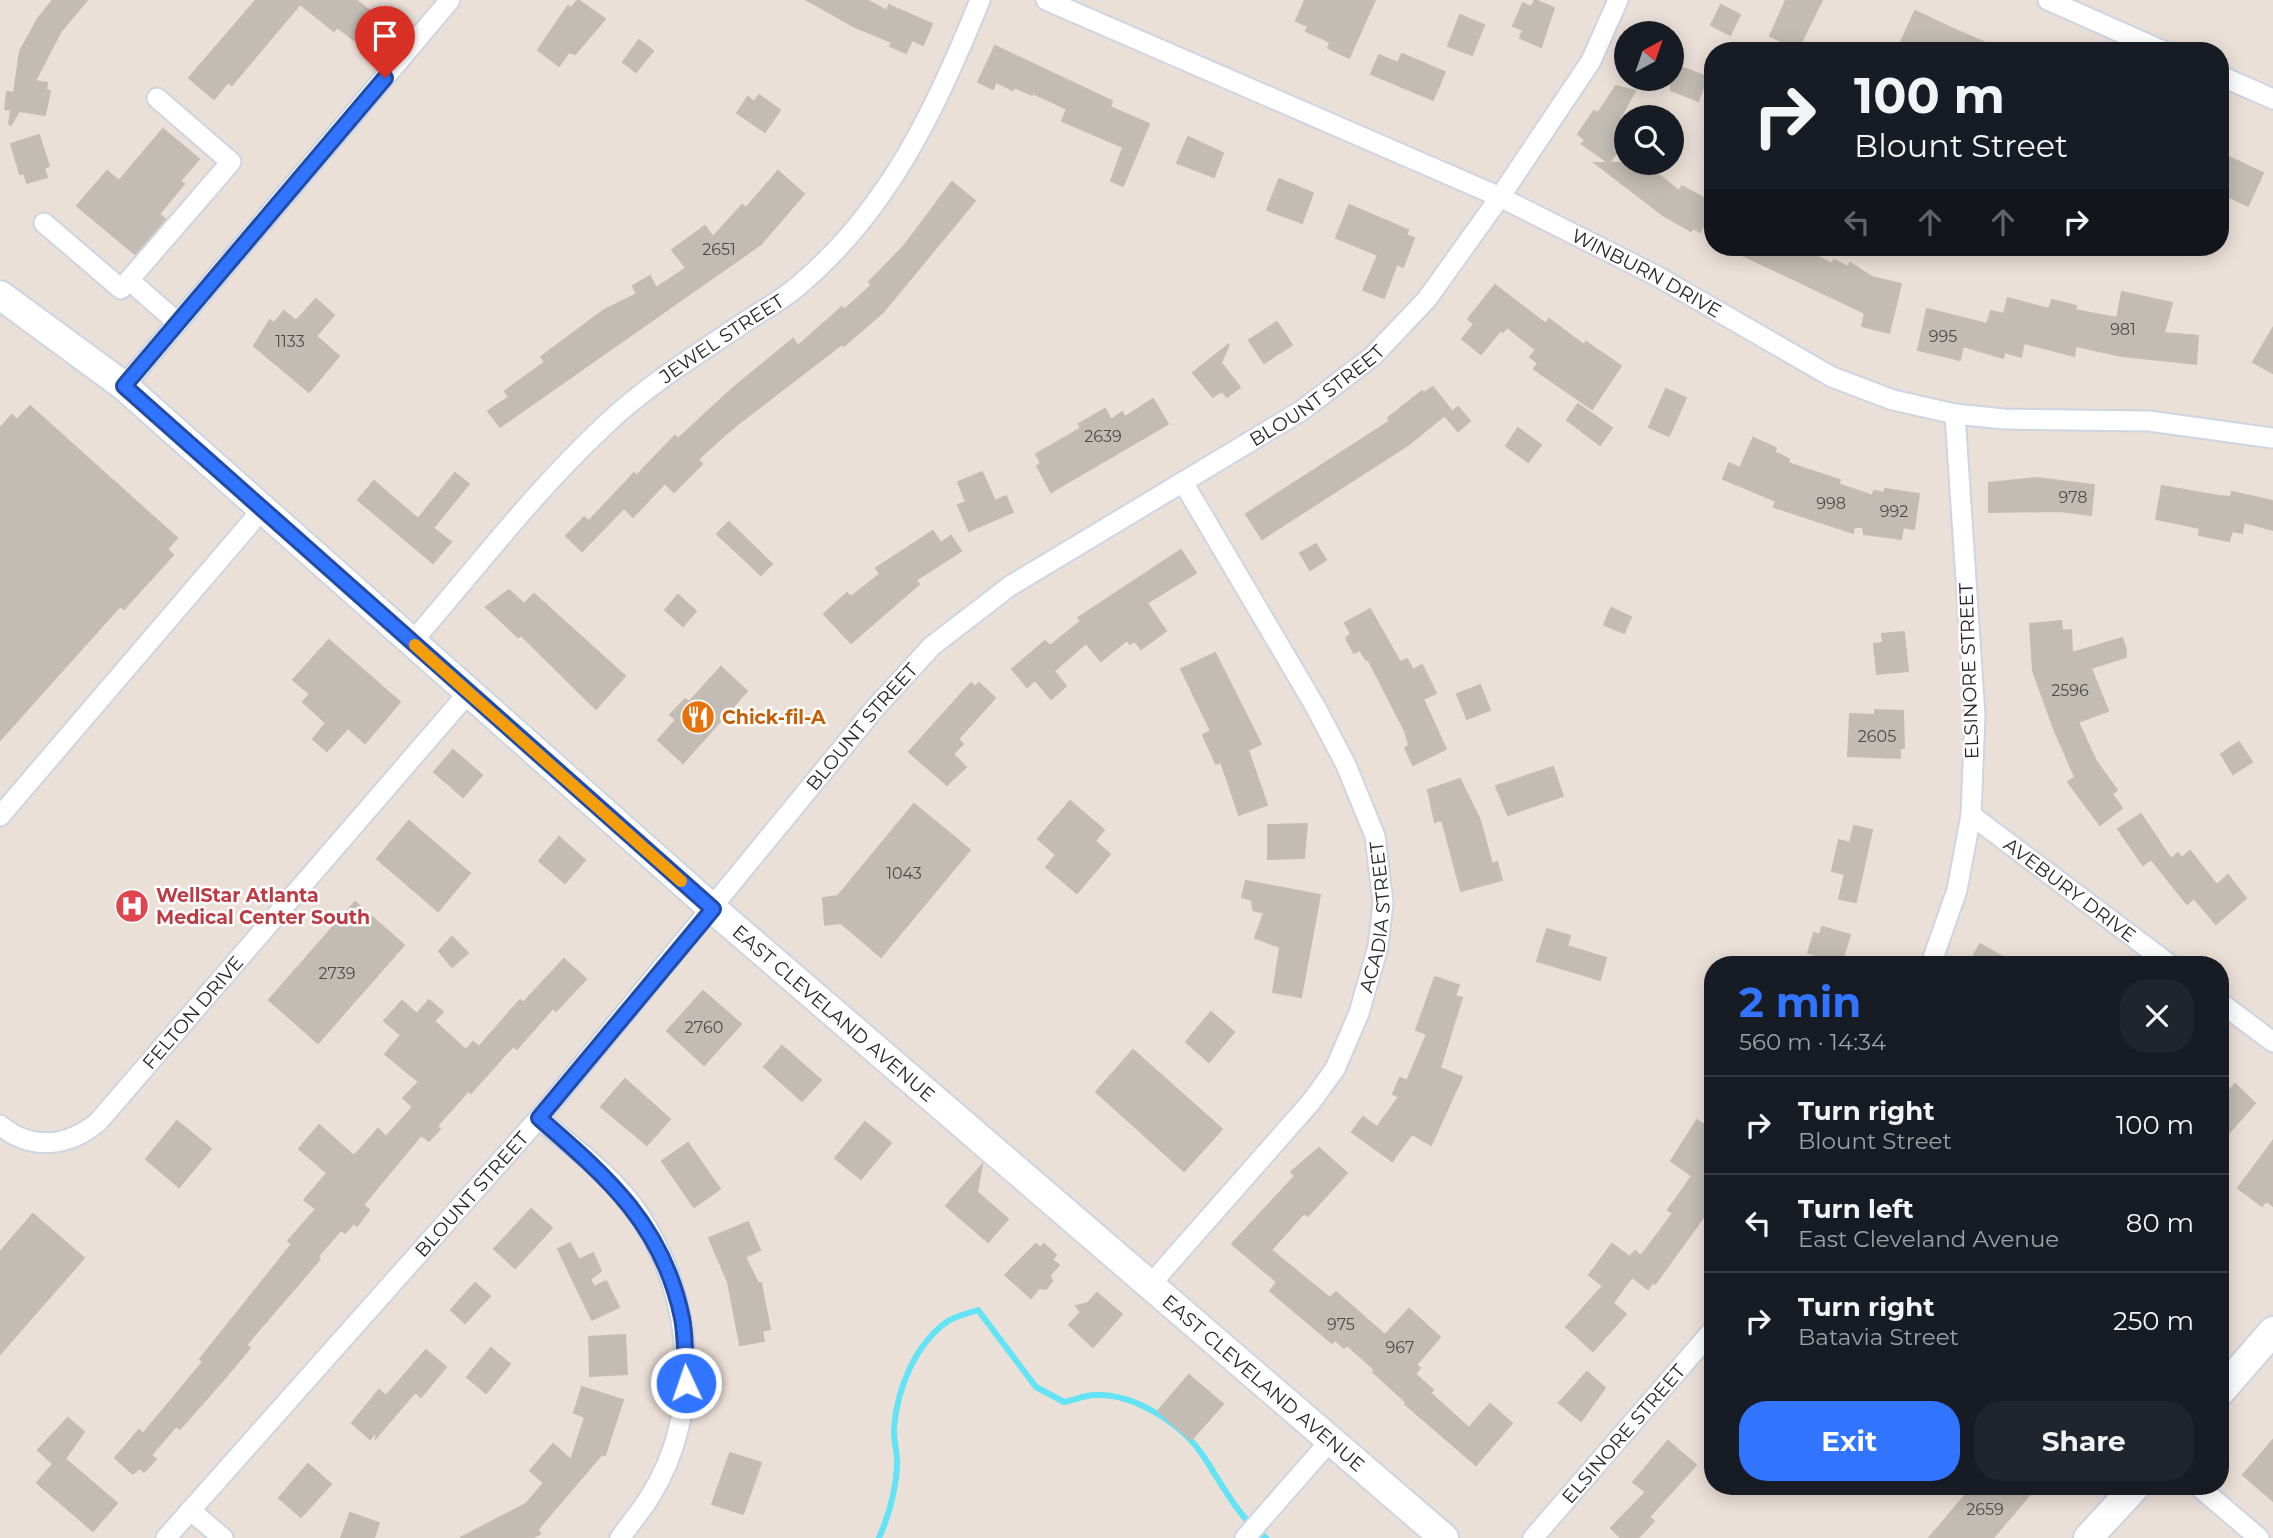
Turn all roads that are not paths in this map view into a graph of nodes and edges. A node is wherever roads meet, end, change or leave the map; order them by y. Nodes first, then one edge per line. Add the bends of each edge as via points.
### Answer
1 (450, 0) edge
2 (979, 0) edge
3 (1046, 0) edge
4 (1618, 0) edge
5 (2048, 0) edge
6 (2143, 42) edge
7 (2229, 80) edge
8 (157, 98) dead end
9 (2273, 99) edge
10 (1500, 197) junction
11 (44, 223) dead end
12 (129, 280) junction
13 (0, 295) edge
14 (178, 323) junction
15 (124, 386) junction
16 (1955, 414) junction
17 (2273, 438) edge
18 (1183, 482) junction
19 (261, 511) junction
20 (412, 642) junction
21 (469, 692) junction
22 (1971, 815) junction
23 (0, 816) edge
24 (713, 909) junction
25 (1934, 956) edge
26 (2158, 956) edge
27 (2229, 1009) edge
28 (2273, 1042) edge
29 (539, 1118) junction
30 (0, 1125) edge
31 (1150, 1285) junction
32 (2273, 1331) edge
33 (1704, 1340) edge
34 (2229, 1382) edge
35 (1330, 1441) junction
36 (2128, 1495) edge
37 (2209, 1495) edge
38 (190, 1510) junction
39 (166, 1538) edge
40 (223, 1538) edge
41 (620, 1538) edge
42 (1245, 1538) edge
43 (1444, 1538) edge
44 (1533, 1538) edge
45 (2088, 1538) edge
46 (2259, 1538) edge

1 - 14 street
2 - 20 street, JEWEL STREET via 919,134 891,184 857,230 797,287 661,379 602,428
3 - 10 street, WINBURN DRIVE
4 - 10 street, BLOUNT STREET via 1591,61
5 - 6 street
7 - 9 street
8 - 12 street via 231,162
10 - 16 street, WINBURN DRIVE via 1655,275 1832,377 1893,400
10 - 18 street, BLOUNT STREET via 1427,299 1373,356 1301,411
11 - 12 street via 121,289
12 - 14 street
13 - 15 main road, EAST CLEVELAND AVENUE
14 - 15 street
15 - 19 main road, EAST CLEVELAND AVENUE
16 - 17 street, WINBURN DRIVE via 2149,421
16 - 22 street, ELSINORE STREET via 1975,716
18 - 24 street, BLOUNT STREET via 1010,586 932,646 876,707
18 - 31 street, ACADIA STREET via 1346,765 1375,836 1383,903 1378,947 1359,1013 1335,1069
19 - 20 main road, EAST CLEVELAND AVENUE
19 - 23 street
20 - 21 main road, EAST CLEVELAND AVENUE
21 - 24 main road, EAST CLEVELAND AVENUE
21 - 30 street, FELTON DRIVE via 98,1122 83,1135 49,1145 14,1138
22 - 25 street, ELSINORE STREET via 1957,890
22 - 26 street, AVEBURY DRIVE
24 - 29 street, BLOUNT STREET
24 - 31 main road, EAST CLEVELAND AVENUE
27 - 28 street
29 - 38 street, BLOUNT STREET
29 - 41 street via 605,1175 637,1212 666,1264 683,1320 686,1383 675,1440 652,1494
31 - 35 main road, EAST CLEVELAND AVENUE
32 - 34 main road
33 - 44 street, ELSINORE STREET
35 - 42 street
35 - 43 main road, EAST CLEVELAND AVENUE
36 - 45 main road
37 - 46 street
38 - 39 street, BLOUNT STREET
38 - 40 street

